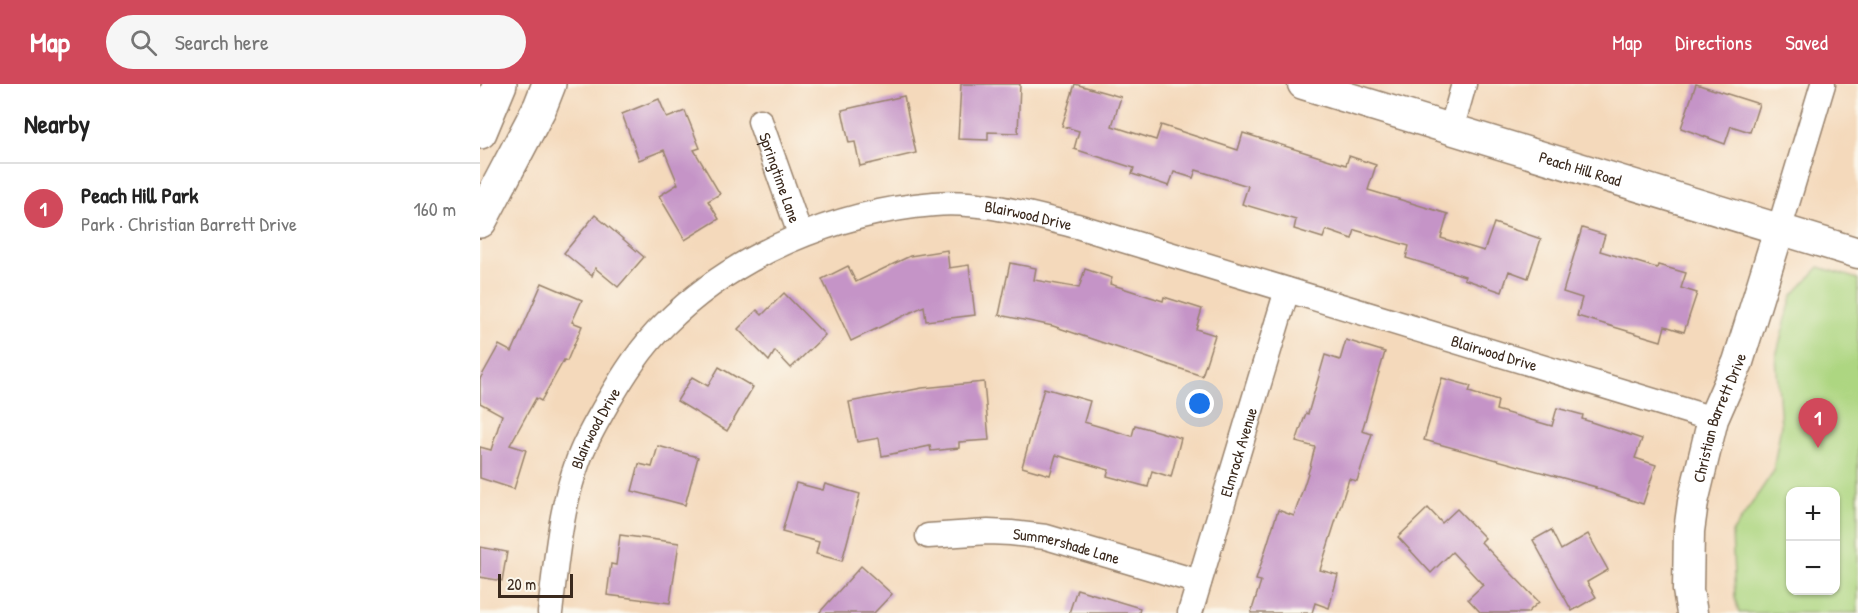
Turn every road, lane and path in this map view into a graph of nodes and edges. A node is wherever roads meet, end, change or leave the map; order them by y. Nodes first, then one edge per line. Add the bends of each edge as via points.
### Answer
1 (500, 84) edge
2 (549, 84) edge
3 (1303, 84) edge
4 (1464, 84) edge
5 (1823, 84) edge
6 (760, 121) dead end
7 (1451, 130) junction
8 (480, 132) edge
9 (480, 221) edge
10 (1779, 230) junction
11 (800, 234) junction
12 (1858, 253) edge
13 (1287, 290) junction
14 (1713, 419) junction
15 (928, 536) dead end
16 (1199, 582) junction
17 (550, 613) edge
18 (1190, 613) edge
19 (1692, 613) edge

1 - 8 main road
2 - 9 main road
3 - 7 street, Peach Hill Road
4 - 7 street
5 - 10 street
6 - 11 street, Springtime Lane
7 - 10 street, Peach Hill Road
10 - 12 street, Peach Hill Road
10 - 14 street, Christian Barrett Drive via 1738,362
11 - 13 street, Blairwood Drive via 874,213 934,204 999,207 1077,226
11 - 17 street, Blairwood Drive via 707,288 665,324 627,368 577,462 560,530
13 - 14 street, Blairwood Drive
13 - 16 street, Elmrock Avenue
14 - 19 street, Christian Barrett Drive via 1689,531 1688,590
15 - 16 street, Summershade Lane via 987,532 1046,537
16 - 18 street, Elmrock Avenue

